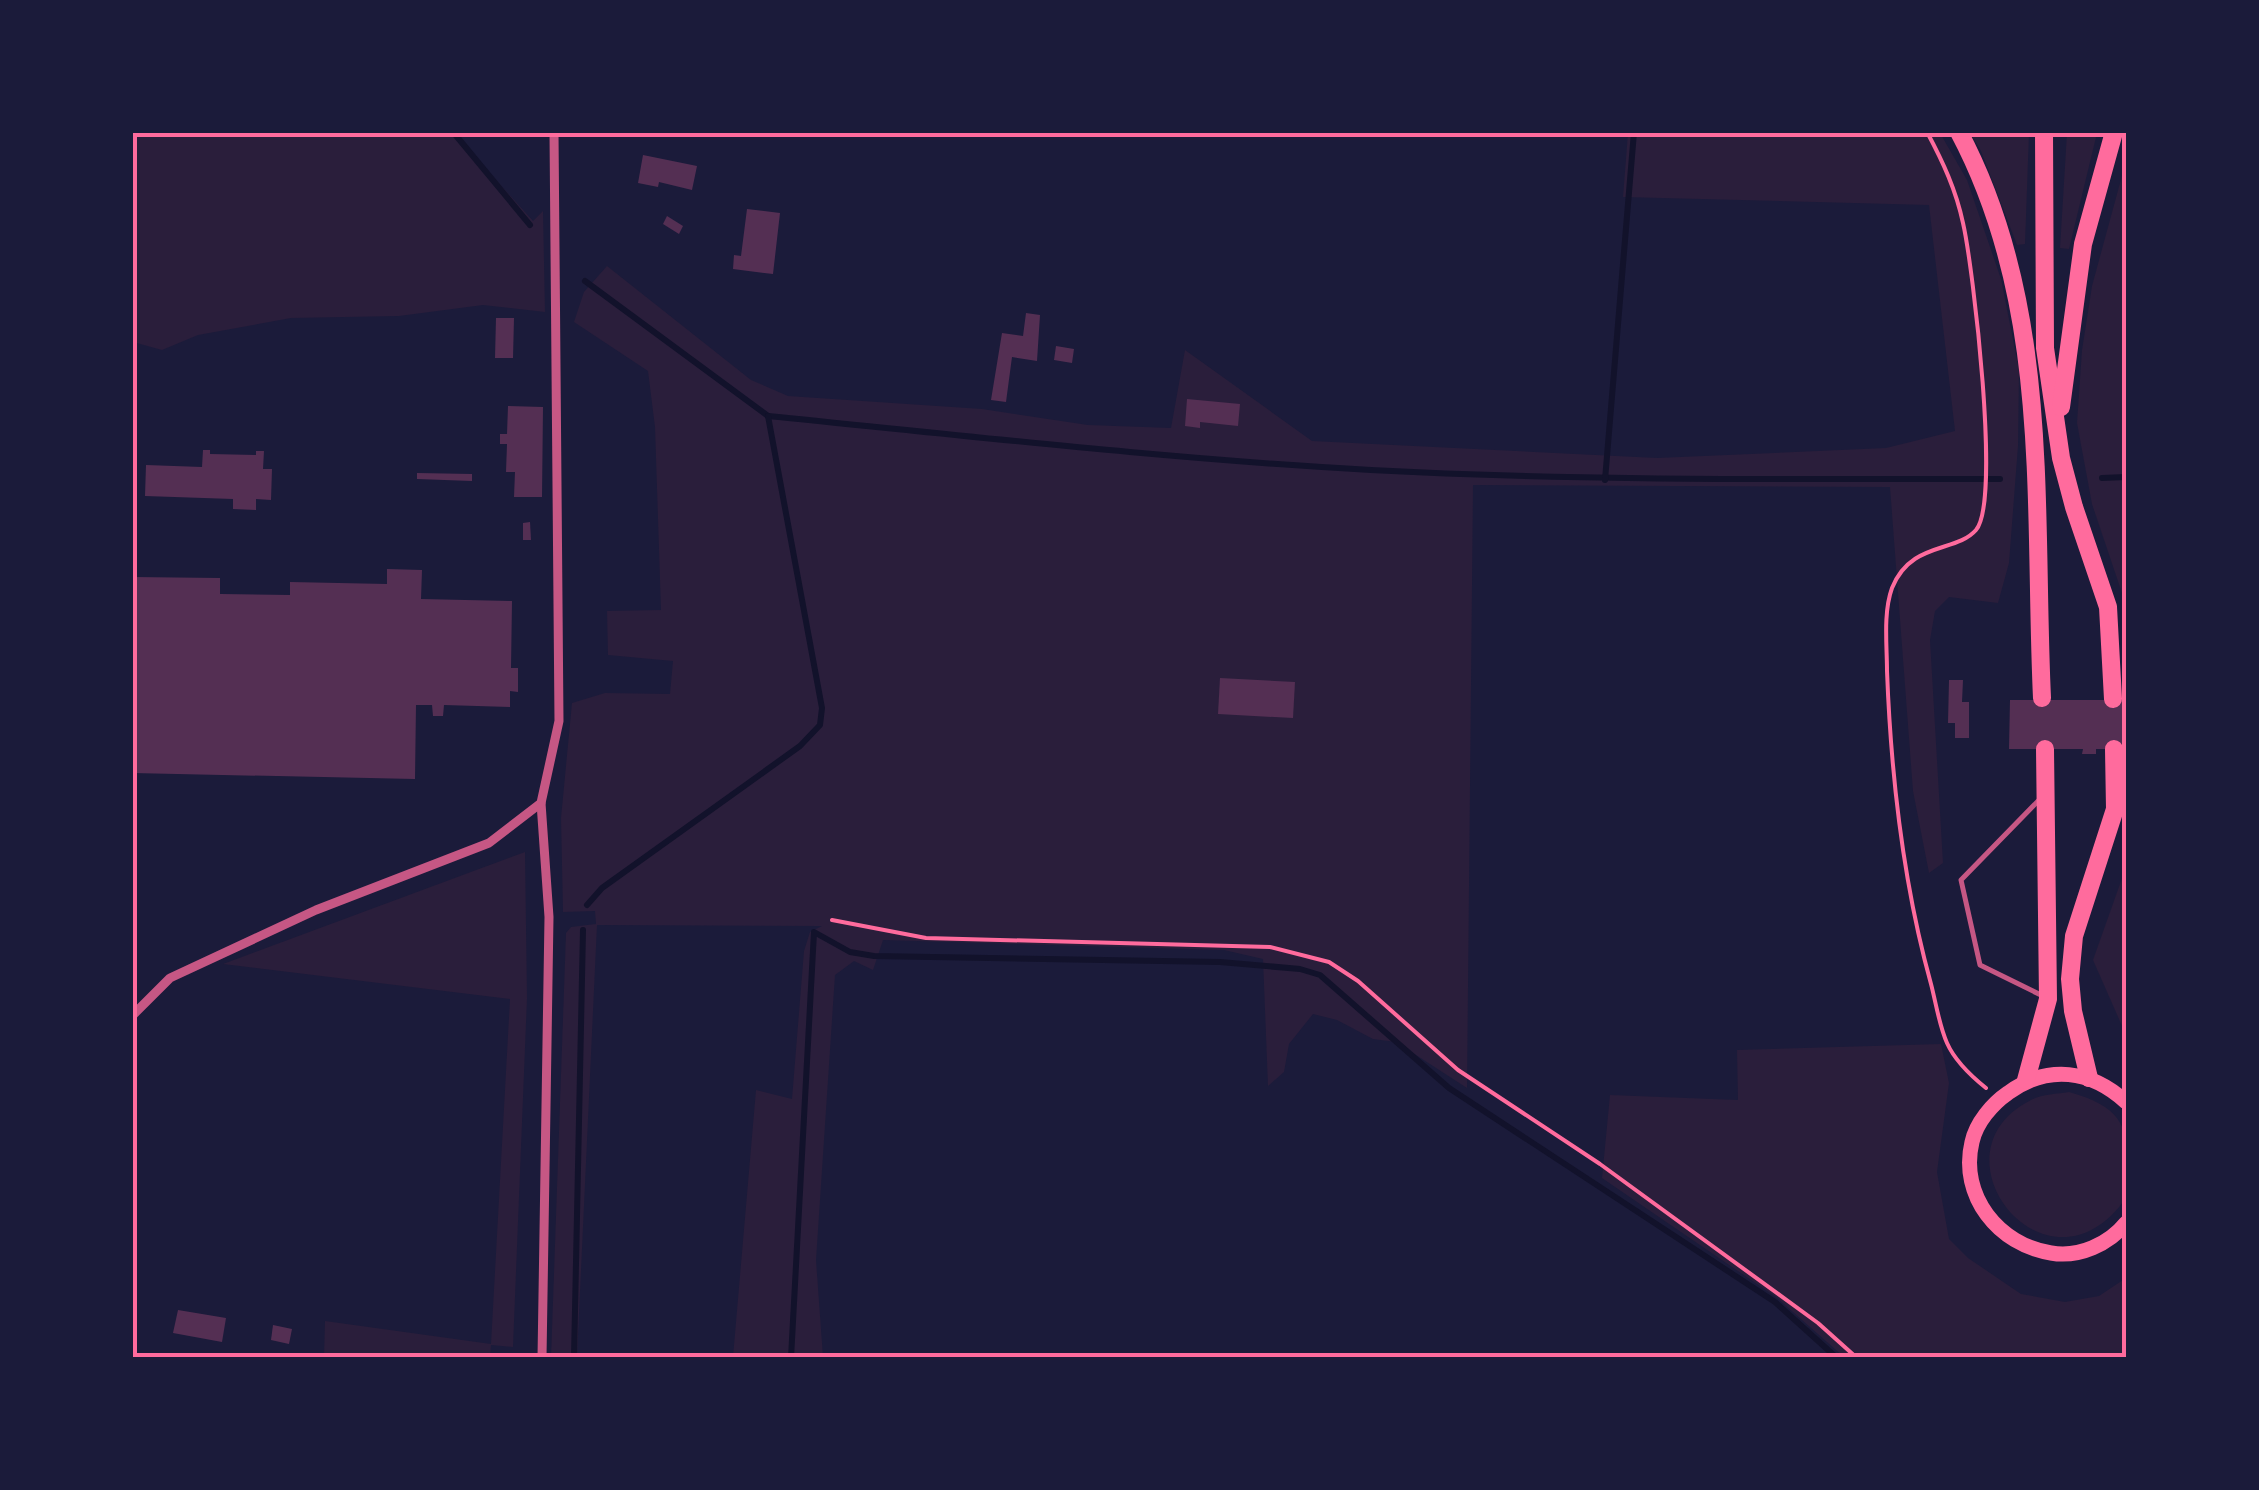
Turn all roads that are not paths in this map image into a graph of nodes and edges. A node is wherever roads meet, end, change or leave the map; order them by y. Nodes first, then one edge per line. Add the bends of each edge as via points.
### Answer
1 (554, 132) edge
2 (1959, 132) edge
3 (2044, 132) edge
4 (2114, 132) edge
5 (2045, 348) junction
6 (2034, 418) junction
7 (2058, 427) junction
8 (2042, 698) dead end
9 (2113, 699) dead end
10 (2045, 749) dead end
11 (2114, 749) dead end
12 (2046, 792) junction
13 (541, 803) junction
14 (2048, 998) junction
15 (132, 1016) edge
16 (2089, 1078) junction
17 (2026, 1080) junction
18 (2126, 1102) edge
19 (2126, 1223) edge
20 (542, 1358) edge

1 - 13 street via 558,721
2 - 6 highway via 2008,252
3 - 5 highway
4 - 7 highway via 2082,244
5 - 6 highway
5 - 7 highway
6 - 8 highway
7 - 9 highway via 2074,507 2108,608
10 - 12 highway
11 - 16 highway via 2115,809 2074,936 2070,980
12 - 14 highway
12 - 14 lane via 1961,880 1980,964
13 - 15 street via 489,843 316,910 170,978
13 - 20 street via 549,917
14 - 17 highway
16 - 17 main road via 2059,1073
16 - 18 main road
17 - 19 main road via 1999,1099 1972,1141 1971,1180 1988,1220 2032,1250 2058,1254 2082,1252 2116,1236

